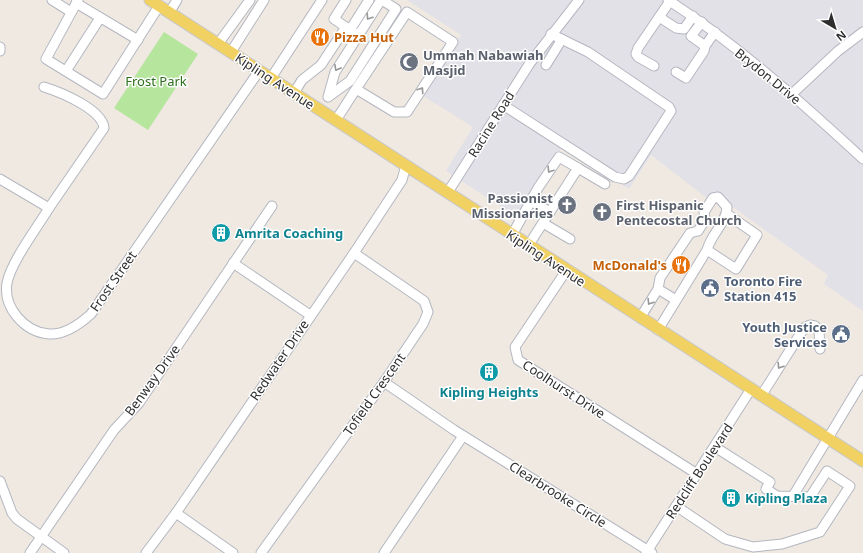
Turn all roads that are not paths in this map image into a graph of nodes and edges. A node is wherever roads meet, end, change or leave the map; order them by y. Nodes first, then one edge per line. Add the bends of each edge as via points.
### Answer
1 (52, 0) edge
2 (177, 0) edge
3 (250, 0) edge
4 (264, 0) edge
5 (322, 0) edge
6 (346, 0) edge
7 (369, 0) edge
8 (382, 0) edge
9 (579, 0) edge
10 (669, 1) edge
11 (77, 2) edge
12 (154, 2) edge
13 (396, 9) junction
14 (71, 12) junction
15 (407, 12) junction
16 (169, 13) junction
17 (693, 16) junction
18 (659, 17) junction
19 (100, 18) junction
20 (702, 22) junction
21 (351, 30) junction
22 (715, 32) junction
23 (551, 34) junction
24 (862, 35) edge
25 (562, 39) junction
26 (138, 40) junction
27 (218, 44) junction
28 (705, 46) junction
29 (0, 47) edge
30 (0, 51) edge
31 (230, 52) junction
32 (546, 65) dead end
33 (654, 66) dead end
34 (259, 71) junction
35 (66, 72) junction
36 (676, 72) dead end
37 (271, 78) junction
38 (44, 87) dead end
39 (356, 90) junction
40 (294, 93) junction
41 (792, 94) junction
42 (328, 97) junction
43 (503, 104) junction
44 (319, 109) junction
45 (336, 120) junction
46 (863, 159) edge
47 (406, 165) junction
48 (578, 168) junction
49 (0, 179) edge
50 (605, 184) dead end
51 (448, 192) junction
52 (532, 202) junction
53 (272, 206) dead end
54 (49, 208) junction
55 (550, 212) junction
56 (727, 214) junction
57 (543, 223) junction
58 (512, 235) junction
59 (570, 239) dead end
60 (528, 246) junction
61 (707, 250) junction
62 (354, 253) junction
63 (233, 263) junction
64 (566, 271) junction
65 (658, 289) junction
66 (676, 300) junction
67 (310, 315) junction
68 (640, 318) junction
69 (658, 330) junction
70 (820, 349) dead end
71 (863, 380) edge
72 (384, 382) junction
73 (751, 389) junction
74 (761, 396) junction
75 (463, 436) junction
76 (827, 438) junction
77 (715, 447) junction
78 (863, 461) edge
79 (697, 474) junction
80 (0, 481) edge
81 (793, 496) junction
82 (676, 506) junction
83 (176, 513) junction
84 (42, 538) junction
85 (648, 552) edge
86 (30, 553) edge
87 (64, 553) edge
88 (146, 553) edge
89 (233, 553) edge
90 (261, 553) edge
91 (384, 553) edge

1 - 14 street
2 - 16 street
3 - 27 street
4 - 31 street
5 - 37 street
6 - 21 street via 334,19
7 - 21 street
8 - 13 street
8 -> 21 street
9 - 23 street, Racine Road
10 - 17 street, Brydon Drive
10 - 18 street
11 - 14 street
11 - 19 street
12 - 16 main road, Kipling Avenue
12 - 26 street
13 - 15 street
13 - 42 street via 350,82
14 - 35 street via 46,59
15 - 39 street
39 -> 15 street via 394,112 407,112 453,42
16 - 27 main road, Kipling Avenue
17 - 18 street via 684,29 676,28
17 - 20 street, Brydon Drive
18 - 33 street via 636,54
19 - 26 street
19 - 35 street
20 - 22 street, Brydon Drive
20 - 28 street via 692,36
21 - 40 street via 321,65 302,80
21 -> 42 street
22 - 28 street
22 - 41 street, Brydon Drive
23 - 25 street
23 - 43 street, Racine Road
24 - 41 street via 838,51
25 - 32 street
25 - 43 street via 588,52 666,104 671,111 629,176 624,179 615,177
26 - 35 street via 103,94
27 - 31 main road, Kipling Avenue
28 - 36 street via 686,78
29 - 30 street
31 - 34 main road, Kipling Avenue
34 - 37 main road, Kipling Avenue
34 - 54 street, Frost Street via 91,314 78,325 49,334 31,329 16,317 7,285 10,272
37 - 40 main road, Kipling Avenue
38 - 54 street, Frost Street via 63,93 98,115 104,128
39 - 45 street
40 - 44 main road, Kipling Avenue
41 - 46 street, Brydon Drive
42 - 44 street
43 - 51 street, Racine Road
44 - 45 main road, Kipling Avenue
45 - 47 main road, Kipling Avenue
47 - 51 main road, Kipling Avenue
47 - 62 street, Redwater Drive via 402,180
48 - 50 street
48 -> 52 street via 559,157 538,188
48 - 55 street
49 - 54 street
51 - 58 main road, Kipling Avenue
52 - 55 street
52 - 58 street
53 - 63 street, Benway Drive
55 - 57 street
56 - 61 street
56 - 61 street via 757,235 736,269
56 - 65 street via 727,207 718,197 713,198 704,212 705,220 698,231 690,233 660,278
57 - 59 street
57 - 60 street
58 - 60 main road, Kipling Avenue
60 - 64 main road, Kipling Avenue
61 - 66 street
62 - 67 street, Redwater Drive
62 - 72 street, Tofield Crescent via 424,301 428,312 423,324
63 - 67 street
63 - 84 street, Benway Drive via 139,403 114,430
64 - 68 main road, Kipling Avenue
64 - 79 street, Coolhurst Drive via 515,347 518,360
65 - 66 street
65 -> 68 street
66 - 69 street
67 - 83 street, Redwater Drive
68 - 69 main road, Kipling Avenue
69 - 73 main road, Kipling Avenue
70 -> 74 street via 819,331 815,326 804,328
71 - 76 street
72 - 75 street, Clearbrooke Circle
72 - 90 street, Tofield Crescent
73 - 74 main road, Kipling Avenue
73 - 77 street, Redcliff Boulevard
74 - 76 main road, Kipling Avenue
75 - 85 street, Clearbrooke Circle
75 - 91 street
76 - 78 main road, Kipling Avenue
76 - 81 street
77 - 79 street, Redcliff Boulevard
77 - 81 street via 770,482 766,489 777,496
79 - 82 street, Redcliff Boulevard
80 - 84 street via 12,513
81 - 82 street via 810,497 827,471 850,486 820,532 782,544 753,547 725,539
82 - 85 street, Redcliff Boulevard
83 - 88 street, Redwater Drive
83 - 89 street
84 - 86 street, Benway Drive
84 - 87 street

